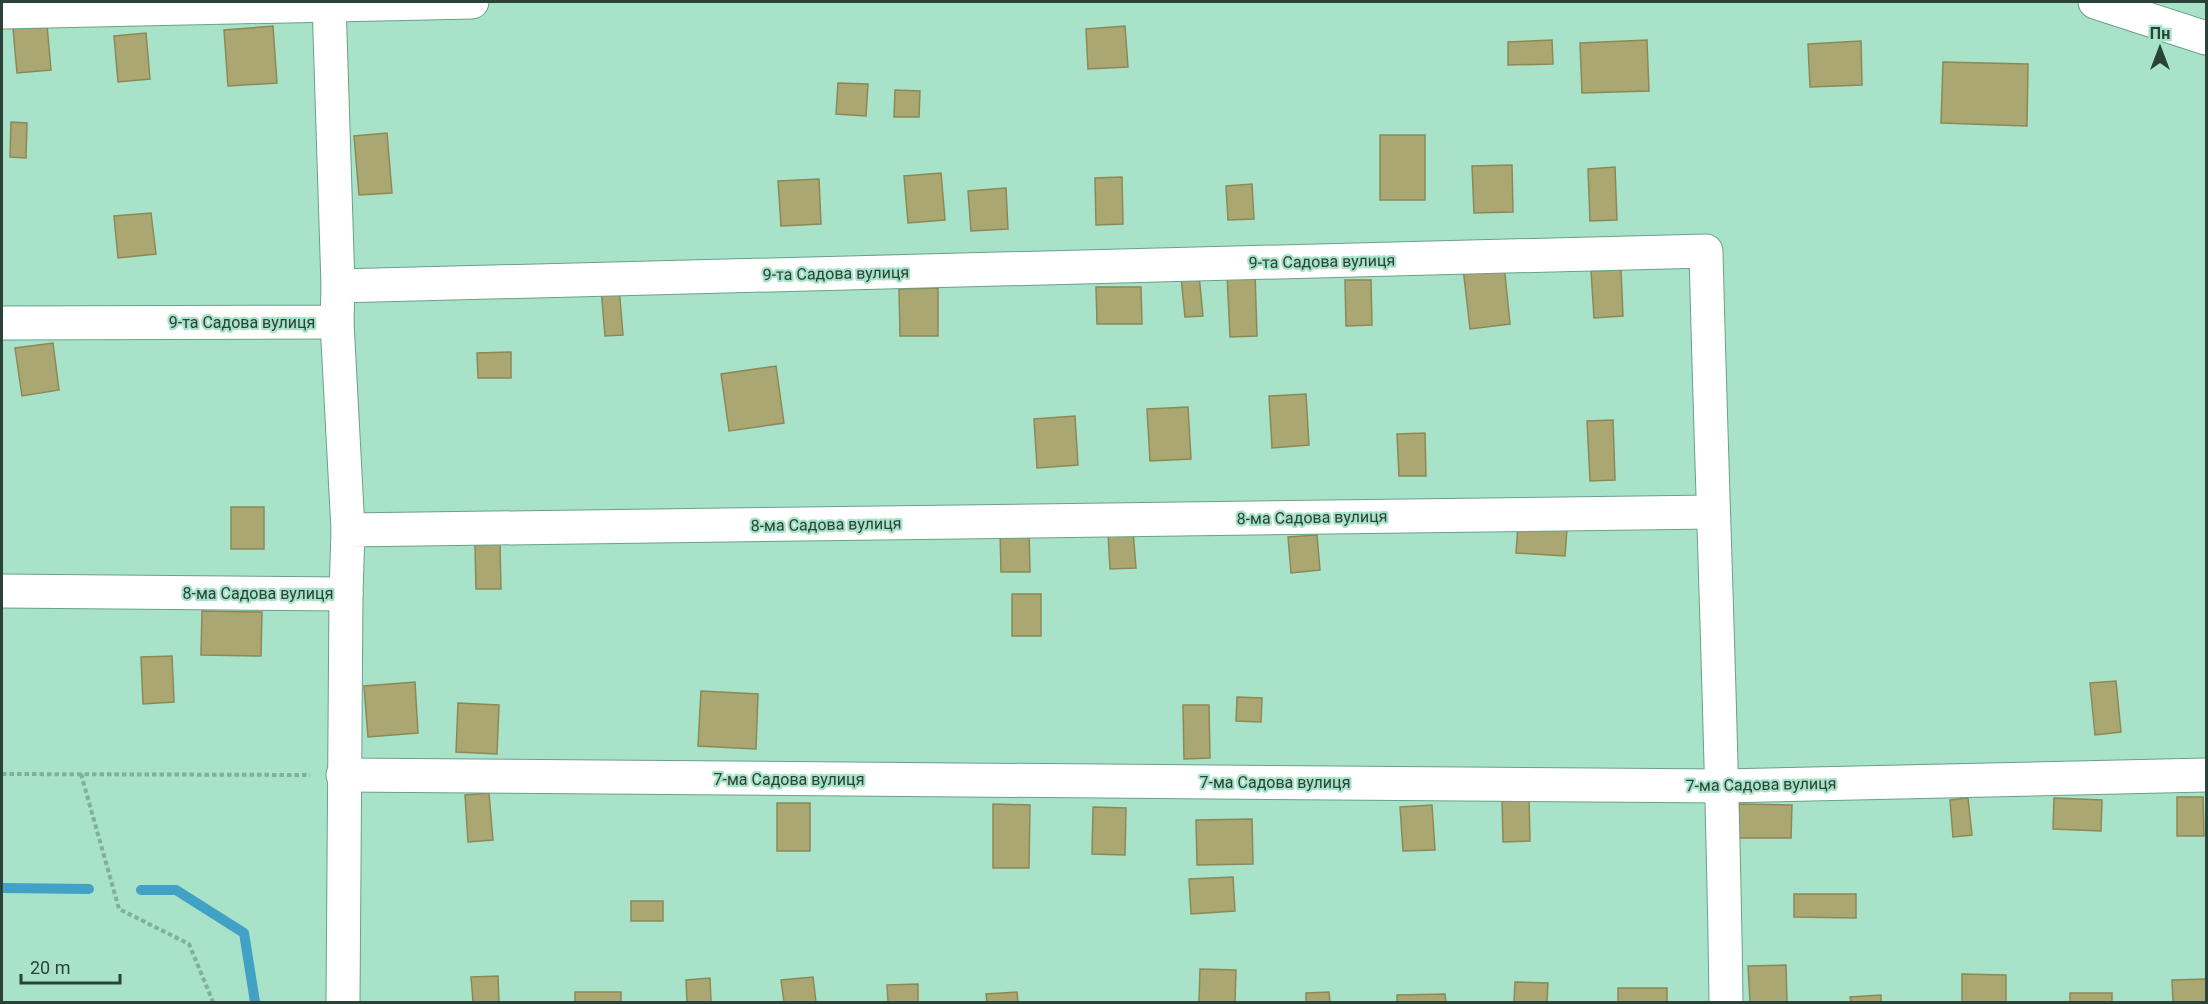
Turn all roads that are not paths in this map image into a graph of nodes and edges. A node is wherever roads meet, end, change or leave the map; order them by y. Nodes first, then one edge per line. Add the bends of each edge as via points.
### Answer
1 (472, 2) edge
2 (2095, 2) edge
3 (329, 3) edge
4 (2, 12) edge
5 (2206, 38) edge
6 (338, 286) junction
7 (337, 322) junction
8 (2, 323) edge
9 (1713, 512) junction
10 (348, 530) junction
11 (2, 591) edge
12 (346, 594) junction
13 (344, 775) junction
14 (2206, 775) edge
15 (1723, 786) junction
16 (343, 1002) edge
17 (1726, 1002) edge

1 - 3 street
2 - 5 street
3 - 4 street
3 - 6 street
6 - 7 street, 9-та Садова вулиця
6 - 9 street, 9-та Садова вулиця via 1706,251
7 - 8 street, 9-та Садова вулиця
7 - 10 street
9 - 10 street, 8-ма Садова вулиця
9 - 15 street
10 - 12 street, 8-ма Садова вулиця
11 - 12 street, 8-ма Садова вулиця
12 - 13 street
13 - 15 street, 7-ма Садова вулиця
13 - 16 street
14 - 15 street, 7-ма Садова вулиця
15 - 17 street

